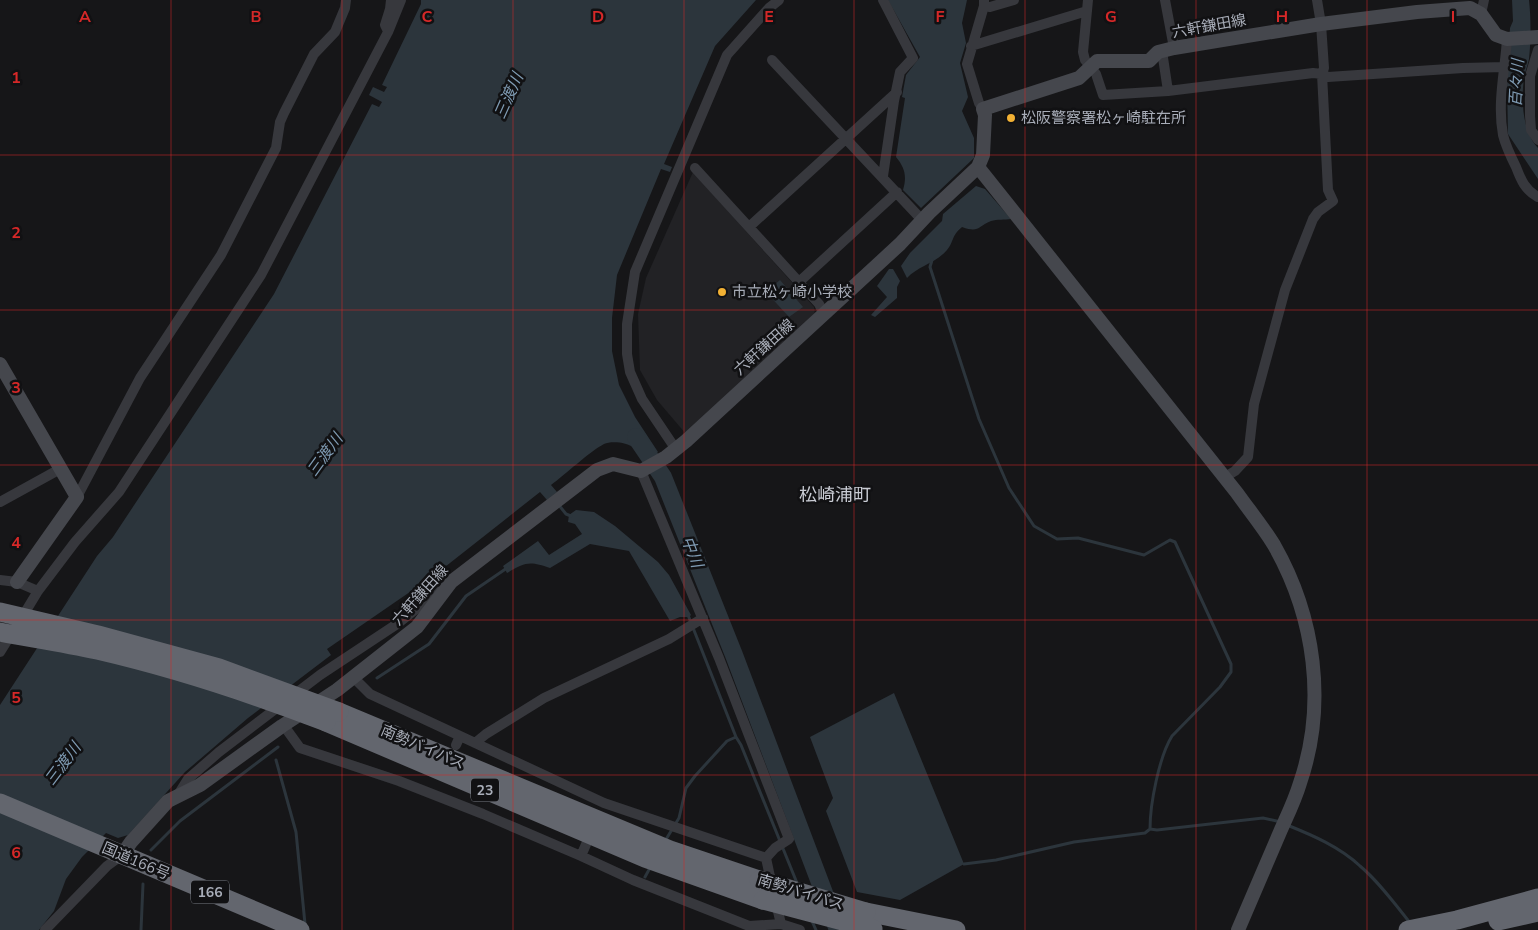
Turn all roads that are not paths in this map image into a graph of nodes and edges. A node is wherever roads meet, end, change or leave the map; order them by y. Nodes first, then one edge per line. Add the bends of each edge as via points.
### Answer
1 (346, 0) edge
2 (391, 0) edge
3 (401, 0) edge
4 (779, 0) edge
5 (883, 0) edge
6 (1014, 0) edge
7 (1165, 0) edge
8 (1318, 0) edge
9 (984, 3) edge
10 (1088, 5) edge
11 (1483, 7) edge
12 (1321, 24) junction
13 (388, 32) junction
14 (1507, 39) junction
15 (1537, 42) edge
16 (971, 46) junction
17 (1168, 50) junction
18 (772, 60) dead end
19 (1089, 67) junction
20 (1505, 67) junction
21 (1322, 74) junction
22 (1168, 90) junction
23 (897, 92) junction
24 (983, 108) junction
25 (846, 138) junction
26 (1538, 140) edge
27 (695, 168) dead end
28 (975, 170) junction
29 (883, 176) junction
30 (897, 192) junction
31 (1538, 197) edge
32 (926, 217) junction
33 (749, 227) junction
34 (799, 282) junction
35 (824, 314) junction
36 (0, 364) edge
37 (670, 452) junction
38 (60, 468) junction
39 (641, 471) junction
40 (1225, 477) junction
41 (77, 498) junction
42 (0, 502) edge
43 (0, 580) edge
44 (17, 582) junction
45 (451, 582) junction
46 (38, 591) junction
47 (0, 612) edge
48 (0, 618) edge
49 (32, 620) junction
50 (695, 622) junction
51 (0, 632) edge
52 (0, 652) edge
53 (353, 677) junction
54 (332, 717) junction
55 (282, 726) junction
56 (475, 743) junction
57 (438, 784) dead end
58 (432, 794) junction
59 (178, 795) junction
60 (0, 803) edge
61 (604, 803) junction
62 (593, 827) junction
63 (658, 854) junction
64 (122, 855) junction
65 (581, 856) junction
66 (766, 858) junction
67 (1538, 898) edge
68 (1538, 912) edge
69 (781, 924) junction
70 (1416, 928) edge
71 (45, 930) edge
72 (299, 930) edge
73 (800, 930) edge
74 (876, 930) edge
75 (956, 930) edge
76 (1238, 930) edge
77 (1462, 930) edge

1 - 41 street via 335,32 314,54 284,113 276,148 221,255 140,378
2 - 13 street via 385,25
3 - 13 street
4 - 37 street via 727,55 635,272 627,324 630,372
5 - 23 street via 913,58 900,72
6 - 9 street via 990,7
7 - 17 street
8 - 12 street
9 - 16 street
10 - 16 street
10 - 19 street via 1083,52
11 - 12 main road, 六軒鎌田線
11 - 14 main road, 六軒鎌田線 via 1496,35
12 - 17 main road, 六軒鎌田線
12 - 21 street
13 - 46 street via 261,275 119,492
14 - 15 main road
14 - 20 street
15 - 26 street via 1530,76 1530,116 1531,130
16 - 24 street via 967,64
17 - 19 main road, 六軒鎌田線 via 1158,52 1149,61 1097,61
17 - 22 street
18 - 25 street
19 - 22 street via 1096,74 1103,96
19 - 24 main road, 六軒鎌田線 via 1079,78
20 - 21 street via 1328,77
20 - 31 street via 1501,104 1503,134 1521,181 1530,193
21 - 22 street
21 - 40 street via 1328,190 1332,201 1313,219 1285,290 1254,404 1248,457
23 - 25 street
23 - 29 street
24 - 28 main road via 983,154
25 - 29 street
25 - 33 street
27 - 33 street
28 - 32 main road, 六軒鎌田線
28 - 40 main road
29 - 30 street
30 - 32 street
30 - 34 street
32 - 35 main road, 六軒鎌田線
33 - 34 street
34 - 35 street via 820,304
35 - 37 main road, 六軒鎌田線
36 - 38 main road
37 - 39 main road, 六軒鎌田線
38 - 41 main road
38 - 42 street
39 - 45 main road, 六軒鎌田線 via 613,464 597,470
39 - 50 street
40 - 76 main road via 1273,544 1293,583 1307,628 1313,670 1313,721 1305,768
41 - 44 main road
43 - 44 street
44 - 46 street
45 - 53 main road, 六軒鎌田線 via 417,627
45 - 59 street via 219,752 188,779
46 - 52 street
47 - 49 highway, 南勢バイパス / 23, bridge
48 - 49 highway, 23, bridge
49 - 54 highway, 南勢バイパス / 23, bridge via 219,668
50 - 56 street via 669,639 544,698
50 - 66 street via 789,840
51 - 54 highway, 南勢バイパス / 23, bridge via 151,664
53 - 55 main road, 六軒鎌田線
53 - 56 street via 370,694 458,741
54 - 62 highway, 南勢バイパス / 23
55 - 58 street via 300,748
55 - 59 main road, 六軒鎌田線 via 200,785
56 - 61 street
57 - 58 street
58 - 65 street
59 - 64 main road, 六軒鎌田線 via 168,801
60 - 64 highway, 国道166号 / 166
61 - 62 street
61 - 66 street
62 - 63 highway, 南勢バイパス / 23
62 - 65 street
63 - 74 highway, 南勢バイパス / 23, bridge via 763,900
63 - 75 highway, 南勢バイパス / 23, bridge via 866,912
64 - 71 street via 107,866
64 - 72 highway, 国道166号 / 166
65 - 69 street via 749,926
66 - 69 street
67 - 70 highway
68 - 77 highway
69 - 73 street

